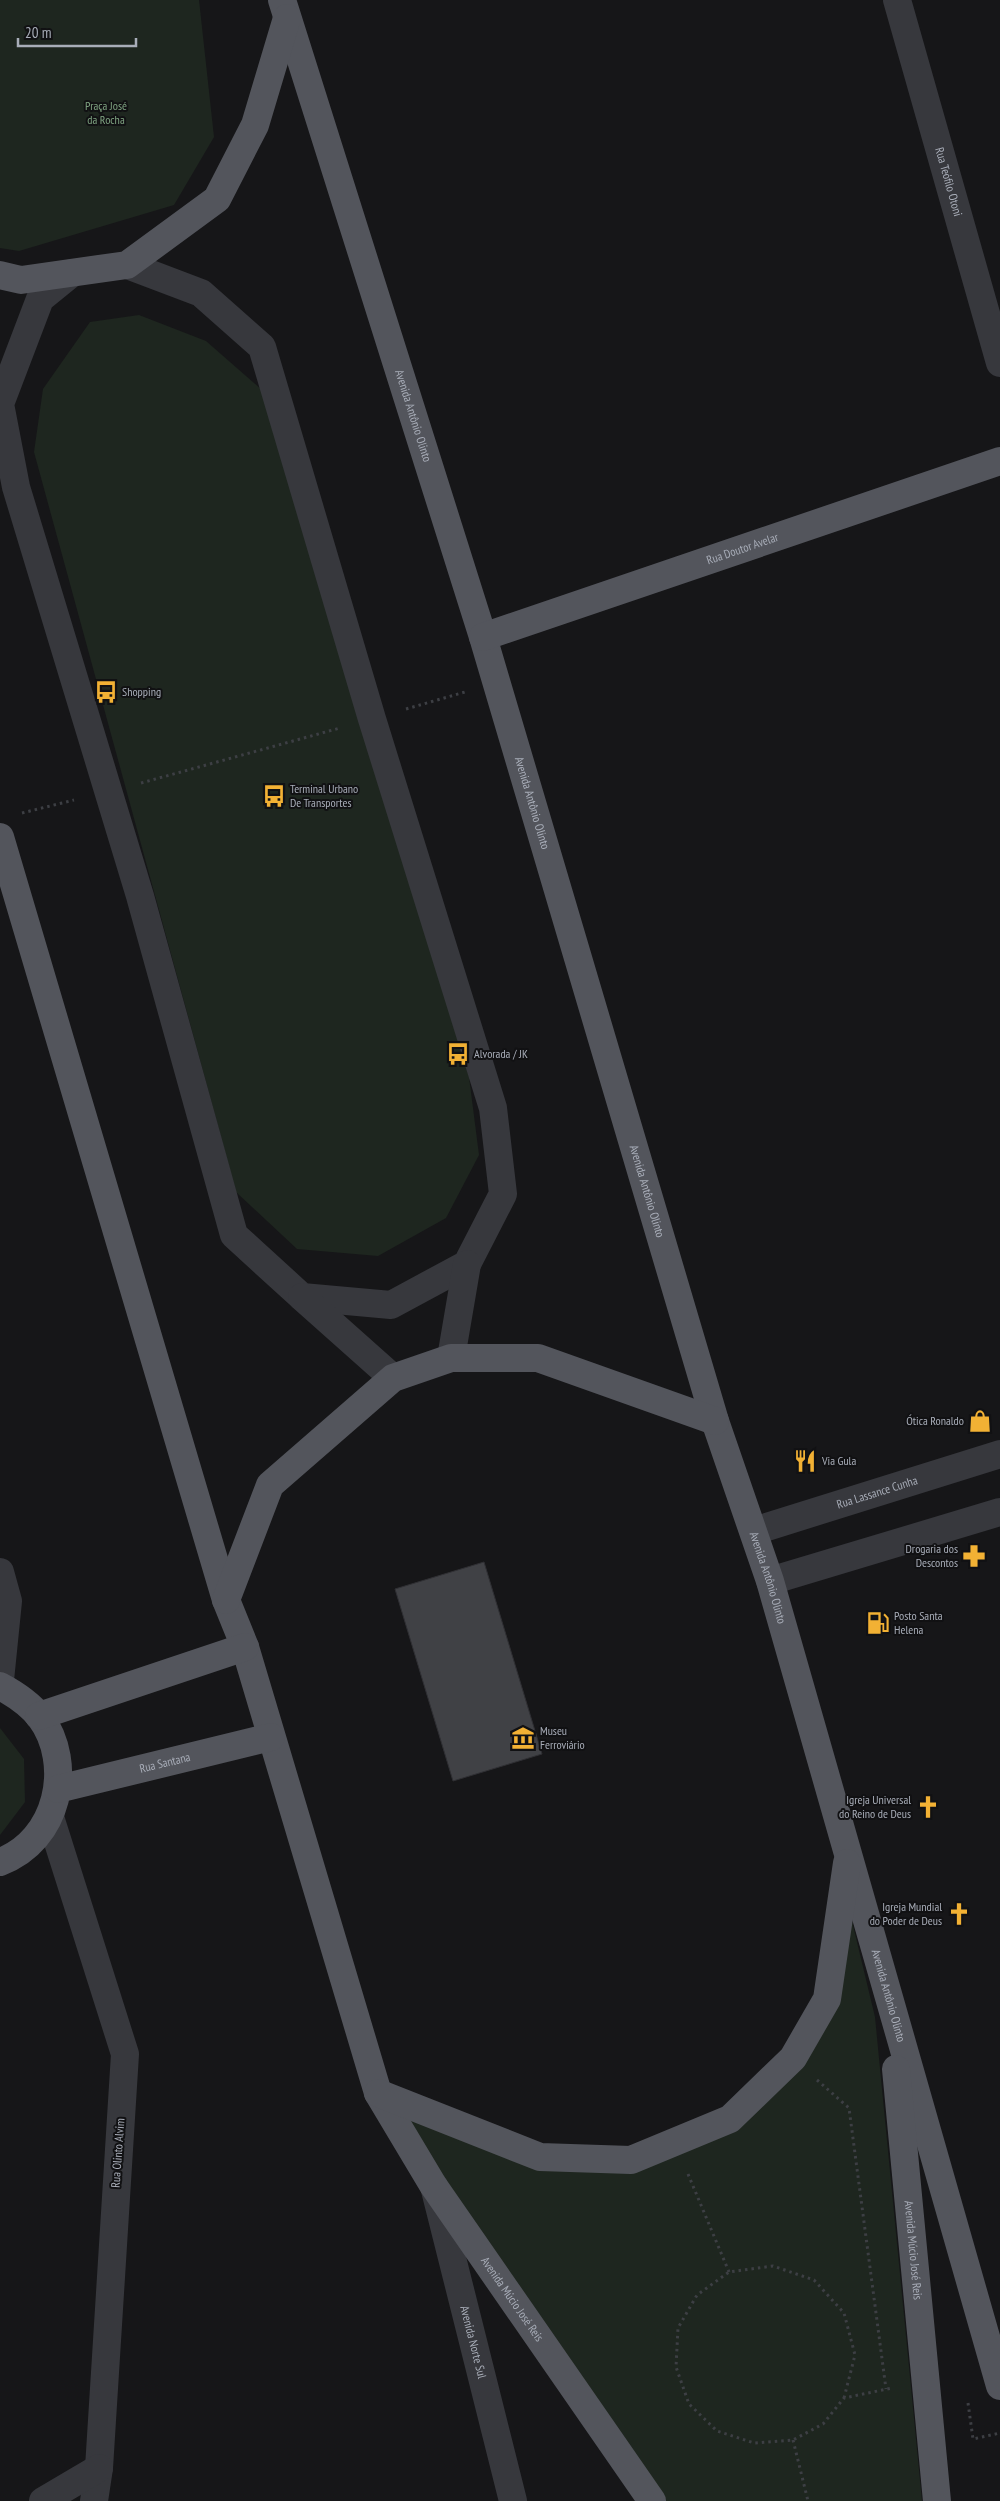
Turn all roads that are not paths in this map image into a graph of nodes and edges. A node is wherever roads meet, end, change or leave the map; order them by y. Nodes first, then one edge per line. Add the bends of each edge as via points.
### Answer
1 (897, 0) edge
2 (284, 9) edge
3 (127, 265) junction
4 (72, 273) junction
5 (0, 274) edge
6 (1000, 363) edge
7 (1000, 461) edge
8 (483, 637) junction
9 (0, 837) edge
10 (467, 1264) junction
11 (302, 1297) junction
12 (451, 1358) junction
13 (393, 1378) junction
14 (715, 1421) junction
15 (1000, 1454) edge
16 (1000, 1512) edge
17 (754, 1532) junction
18 (0, 1572) edge
19 (770, 1581) junction
20 (226, 1600) junction
21 (245, 1647) junction
22 (0, 1680) edge
23 (0, 1686) edge
24 (40, 1716) junction
25 (271, 1737) junction
26 (58, 1789) junction
27 (50, 1817) junction
28 (849, 1854) junction
29 (0, 1862) edge
30 (890, 2001) junction
31 (378, 2093) junction
32 (433, 2185) junction
33 (1000, 2386) edge
34 (99, 2468) junction
35 (43, 2501) edge
36 (94, 2501) edge
37 (513, 2501) edge
38 (652, 2501) edge
39 (937, 2501) edge

1 - 6 street, Rua Teófilo Otoni
2 - 3 main road via 255,125 217,199
2 - 8 main road, Avenida Antônio Olinto
3 - 4 main road
3 - 10 street via 201,293 262,347 492,1108 503,1194
4 - 5 main road via 20,280
4 - 11 street via 40,299 0,404 16,487 140,896 234,1235
7 - 8 main road, Rua Doutor Avelar
8 - 14 main road, Avenida Antônio Olinto
9 - 20 main road, Avenida Múcio José Reis
10 - 11 street via 391,1305
10 - 12 street
11 - 13 street
12 - 13 main road
12 - 14 main road via 538,1358
13 - 20 main road via 270,1485
14 - 17 main road, Avenida Antônio Olinto
15 - 17 street, Rua Lassance Cunha
16 - 19 street
17 - 19 main road, Avenida Antônio Olinto
18 - 22 street via 8,1601
19 - 28 main road, Avenida Antônio Olinto
20 - 21 main road, Avenida Múcio José Reis
21 - 24 main road
21 - 25 main road, Avenida Múcio José Reis
23 - 24 main road via 22,1698
24 - 26 main road via 52,1739 59,1763
25 - 26 main road, Rua Santana
25 - 31 main road, Avenida Múcio José Reis
26 - 27 main road
27 - 29 main road via 33,1840
27 - 34 street, Rua Olinto Alvim via 124,2054
28 - 30 main road, Avenida Antônio Olinto
28 - 31 main road via 827,1999 793,2058 730,2119 631,2160 540,2157
30 - 33 main road, Avenida Antônio Olinto
30 - 39 main road, Avenida Múcio José Reis
31 - 32 main road, Avenida Múcio José Reis
32 - 37 street, Avenida Norte Sul
32 - 38 main road, Avenida Múcio José Reis
34 - 35 street
34 - 36 street, Rua Olinto Alvim

